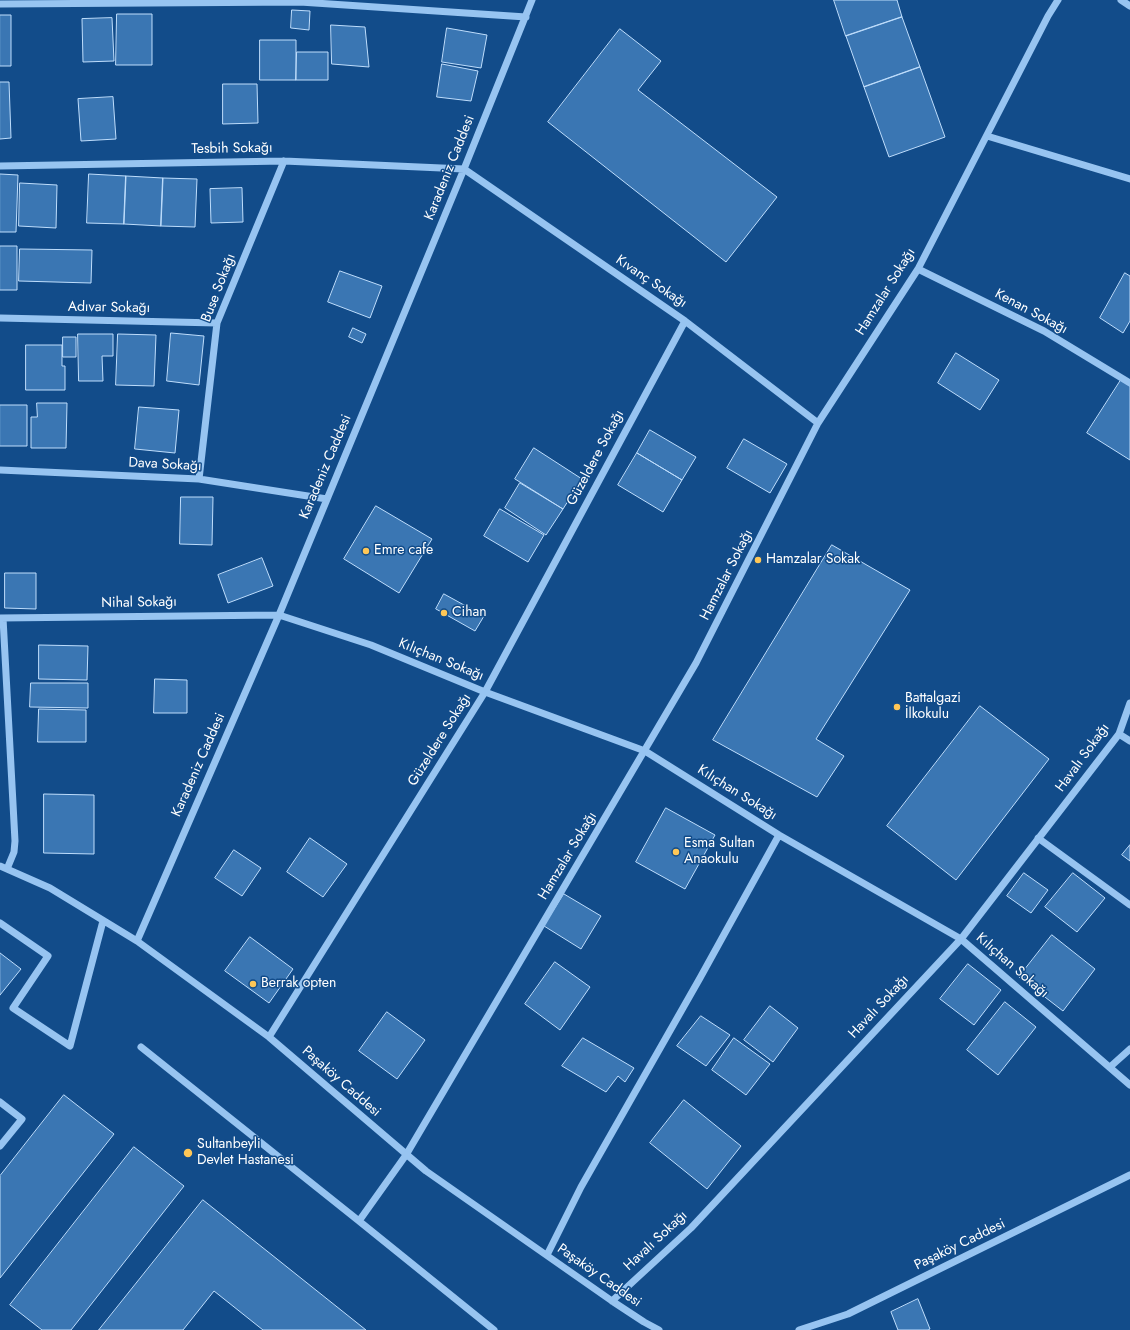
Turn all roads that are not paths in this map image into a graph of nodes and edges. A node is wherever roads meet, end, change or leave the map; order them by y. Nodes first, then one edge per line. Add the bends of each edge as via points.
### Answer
1 (532, 0) edge
2 (1058, 0) edge
3 (1121, 0) edge
4 (300, 1) edge
5 (146, 2) edge
6 (0, 4) edge
7 (1130, 6) edge
8 (526, 17) junction
9 (987, 136) junction
10 (284, 160) junction
11 (0, 166) edge
12 (464, 169) junction
13 (1130, 179) edge
14 (918, 269) junction
15 (0, 318) edge
16 (685, 321) junction
17 (217, 323) junction
18 (1130, 383) edge
19 (818, 424) junction
20 (0, 470) edge
21 (199, 479) junction
22 (327, 499) junction
23 (278, 615) junction
24 (2, 618) edge
25 (485, 692) junction
26 (1130, 703) edge
27 (1119, 734) junction
28 (1130, 741) edge
29 (645, 751) junction
30 (779, 835) junction
31 (1038, 838) junction
32 (3, 868) edge
33 (1130, 905) edge
34 (103, 921) junction
35 (0, 923) edge
36 (961, 939) junction
37 (136, 941) junction
38 (269, 1037) junction
39 (141, 1047) dead end
40 (1130, 1049) edge
41 (1110, 1067) junction
42 (1130, 1085) edge
43 (0, 1102) edge
44 (0, 1146) edge
45 (406, 1155) junction
46 (1130, 1175) edge
47 (359, 1221) junction
48 (547, 1255) junction
49 (612, 1301) junction
50 (494, 1330) edge
51 (659, 1330) edge
52 (799, 1330) edge

1 - 8 street, Karadeniz Caddesi
2 - 9 street, Hamzalar Sokağı
3 - 7 street
4 - 5 street
4 - 8 street
5 - 6 street
8 - 12 street, Karadeniz Caddesi
9 - 13 street
9 - 14 street, Hamzalar Sokağı
10 - 11 street, Tesbih Sokağı
10 - 12 street, Tesbih Sokağı
10 - 17 street, Buse Sokağı
12 - 16 street, Kıvanç Sokağı
12 - 22 street, Karadeniz Caddesi
14 - 18 street, Kenan Sokağı via 1044,331
14 - 19 street, Hamzalar Sokağı
15 - 17 street, Adıvar Sokağı
16 - 19 street, Kıvanç Sokağı
16 - 25 street, Güzeldere Sokağı
17 - 21 street, Buse Sokağı
19 - 29 street, Hamzalar Sokağı via 696,663
20 - 21 street, Dava Sokağı
21 - 22 street, Dava Sokağı
22 - 23 street, Karadeniz Caddesi
23 - 24 street, Nihal Sokağı
23 - 25 street, Kılıçhan Sokağı via 371,646
23 - 37 street, Karadeniz Caddesi
24 - 32 street via 15,841 14,852
25 - 29 street, Kılıçhan Sokağı
25 - 38 street, Güzeldere Sokağı
26 - 27 street, Havalı Sokağı
27 - 28 street
27 - 31 street, Havalı Sokağı
29 - 30 street, Kılıçhan Sokağı
29 - 45 street, Hamzalar Sokağı
30 - 36 street, Kılıçhan Sokağı
30 - 48 street via 581,1187
31 - 33 street
31 - 36 street, Havalı Sokağı
32 - 34 street, Paşaköy Caddesi via 50,888
34 - 35 street via 70,1046 13,1008 48,956
34 - 37 street, Paşaköy Caddesi
36 - 41 street, Kılıçhan Sokağı
36 - 49 street, Havalı Sokağı via 691,1228
37 - 38 street, Paşaköy Caddesi
38 - 45 street, Paşaköy Caddesi
39 - 47 street
40 - 41 street
41 - 42 street, Kılıçhan Sokağı
43 - 44 street via 22,1119
45 - 47 street, Hamzalar Sokağı
45 - 48 street, Paşaköy Caddesi
46 - 52 street, Paşaköy Caddesi via 848,1314
47 - 50 street
48 - 49 street, Paşaköy Caddesi
49 - 51 street, Paşaköy Caddesi

